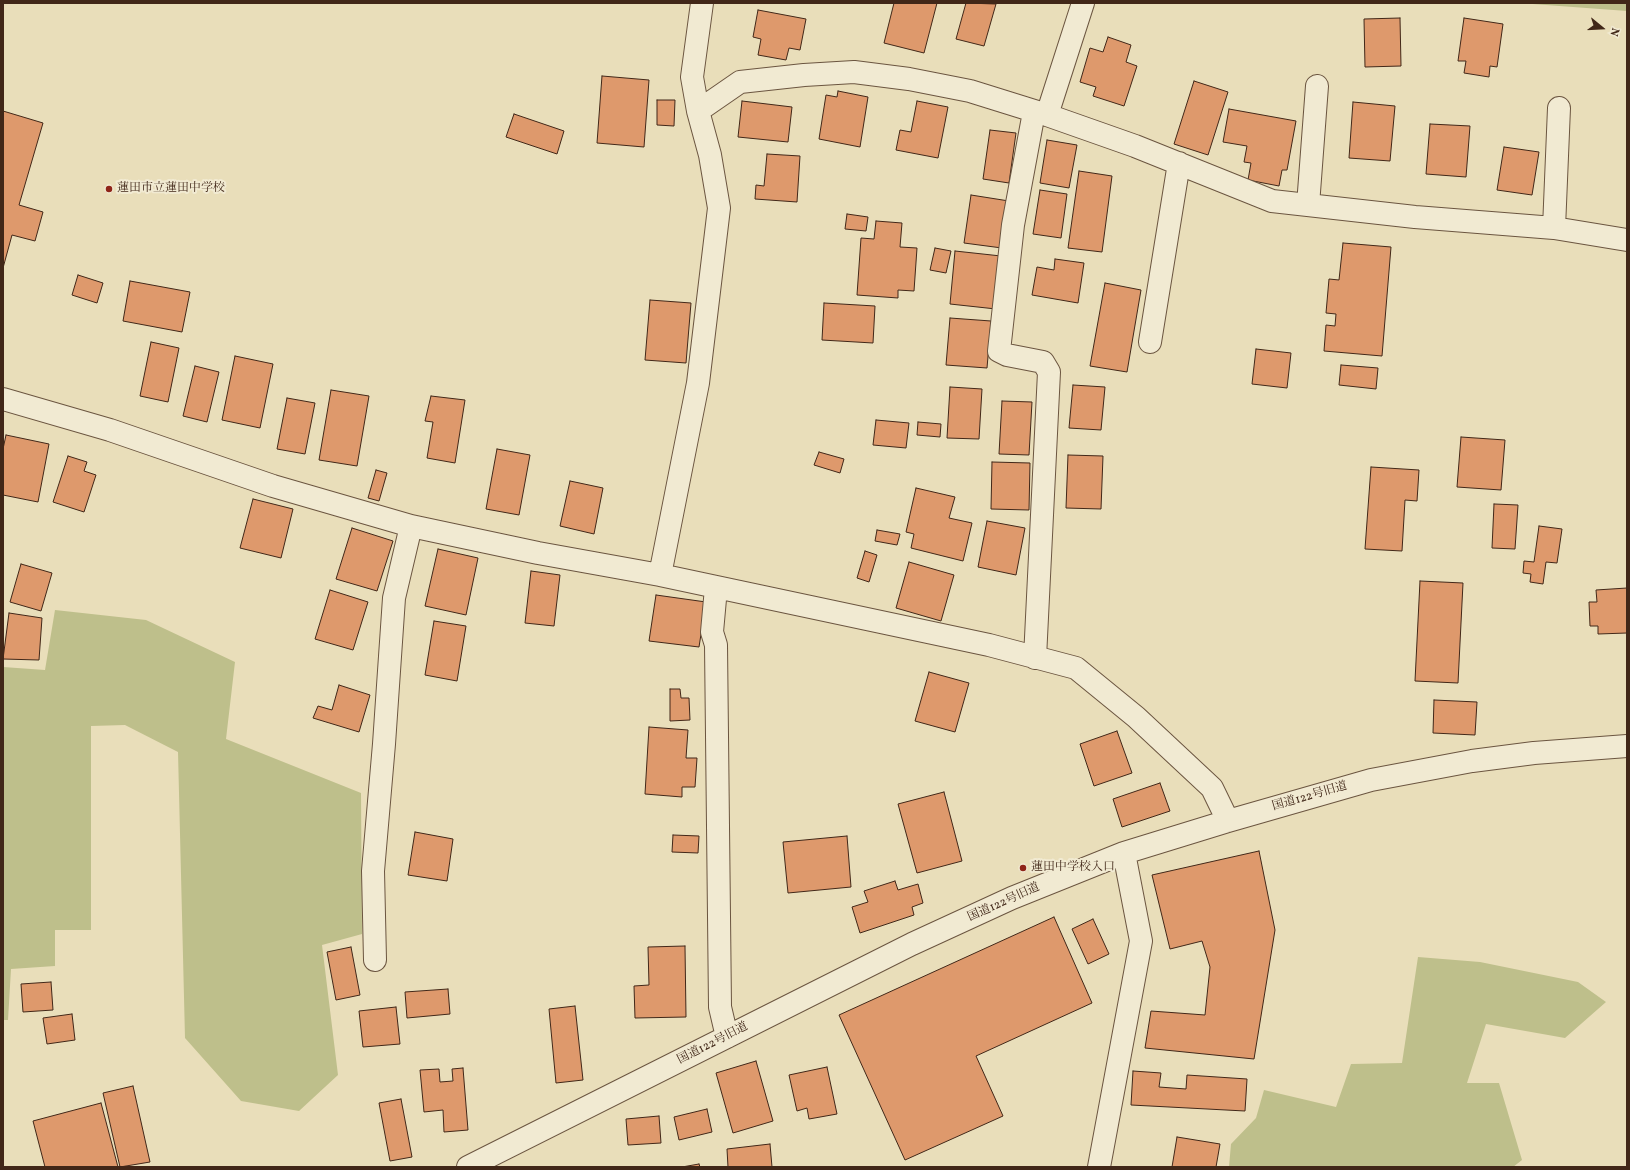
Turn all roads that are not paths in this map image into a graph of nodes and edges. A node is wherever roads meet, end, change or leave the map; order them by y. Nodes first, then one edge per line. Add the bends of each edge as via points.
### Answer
1 (702, 3) edge
2 (1083, 3) edge
3 (1317, 86) dead end
4 (1559, 108) dead end
5 (698, 111) junction
6 (1040, 114) junction
7 (1179, 163) junction
8 (1308, 205) junction
9 (1554, 228) junction
10 (1627, 240) edge
11 (1150, 342) dead end
12 (3, 399) edge
13 (411, 526) junction
14 (660, 575) junction
15 (716, 588) junction
16 (1034, 658) junction
17 (1627, 746) edge
18 (1228, 821) junction
19 (1124, 853) junction
20 (375, 960) dead end
21 (727, 1037) junction
22 (470, 1167) edge
23 (1099, 1167) edge

1 - 5 street via 692,77
2 - 6 street
3 - 8 street
4 - 9 street
5 - 6 street via 740,82 854,72 970,91
5 - 14 street via 710,155 719,208 698,383
6 - 7 street
6 - 16 street via 1013,225 999,350 1007,355 1043,362 1049,372
7 - 8 street via 1272,201
7 - 11 street
8 - 9 street
9 - 10 street
12 - 13 street via 110,430 273,486
13 - 14 street
13 - 20 street via 394,598 372,871
14 - 15 street
15 - 16 street via 989,645
15 - 21 street via 712,632 716,645 720,1007
16 - 18 street via 1076,668 1136,717 1212,788
17 - 18 street, 国道122号旧道 via 1472,761 1371,780
18 - 19 street, 国道122号旧道
19 - 21 street, 国道122号旧道 via 1012,898 912,944
19 - 23 street via 1141,940
21 - 22 street, 国道122号旧道

